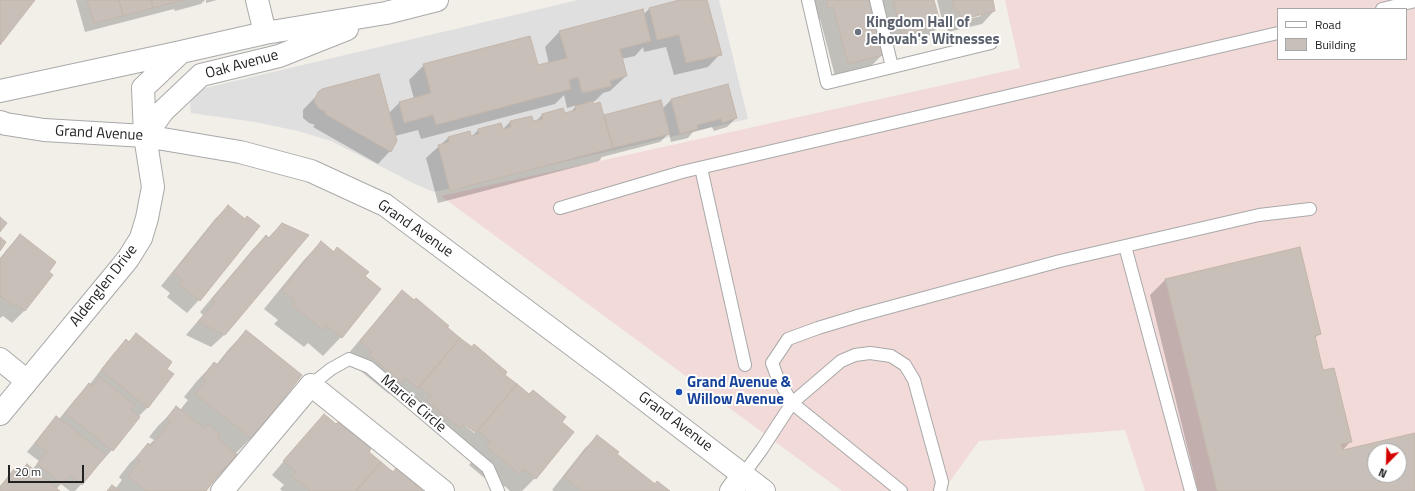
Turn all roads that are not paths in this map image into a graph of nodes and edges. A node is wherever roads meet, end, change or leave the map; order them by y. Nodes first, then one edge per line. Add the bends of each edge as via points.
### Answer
1 (258, 0) edge
2 (436, 0) edge
3 (808, 0) edge
4 (876, 0) edge
5 (1415, 1) edge
6 (1386, 8) edge
7 (386, 13) junction
8 (265, 33) junction
9 (1277, 33) edge
10 (991, 43) dead end
11 (180, 52) junction
12 (892, 67) junction
13 (0, 91) edge
14 (0, 122) edge
15 (145, 136) junction
16 (701, 168) junction
17 (560, 208) dead end
18 (1310, 209) dead end
19 (1125, 246) junction
20 (0, 359) edge
21 (745, 364) dead end
22 (27, 381) junction
23 (311, 384) junction
24 (792, 403) junction
25 (0, 414) edge
26 (737, 483) edge
27 (222, 491) edge
28 (443, 491) edge
29 (498, 491) edge
30 (764, 491) edge
31 (901, 491) edge
32 (940, 491) edge
33 (1191, 491) edge

1 - 8 street
2 - 7 street, Oak Avenue
3 - 12 lane via 827,83
4 - 12 lane
5 - 6 lane
7 - 8 street, Oak Avenue
7 - 15 street, Oak Avenue via 278,56 202,75 163,111
8 - 11 street, Oak Avenue
9 - 16 lane
10 - 12 lane
11 - 13 street, Oak Avenue
11 - 15 street via 143,88
14 - 15 street, Grand Avenue via 44,130
15 - 22 street, Aldenglen Drive via 153,187 141,238 128,259
15 - 26 street, Grand Avenue via 240,152 311,171 385,205 615,377
16 - 17 lane
16 - 21 lane
18 - 19 lane via 1259,215
19 - 24 lane via 861,315 788,340 772,363
19 - 33 lane
20 - 22 street
22 - 25 street, Aldenglen Drive
23 - 27 street, Marcie Circle
23 - 28 street
23 - 29 lane, Marcie Circle via 349,359 369,367 488,468
24 - 26 lane
24 - 31 lane
24 - 32 lane via 841,362 855,355 870,352 891,356 906,365 914,380 942,482
26 - 30 street, Grand Avenue

